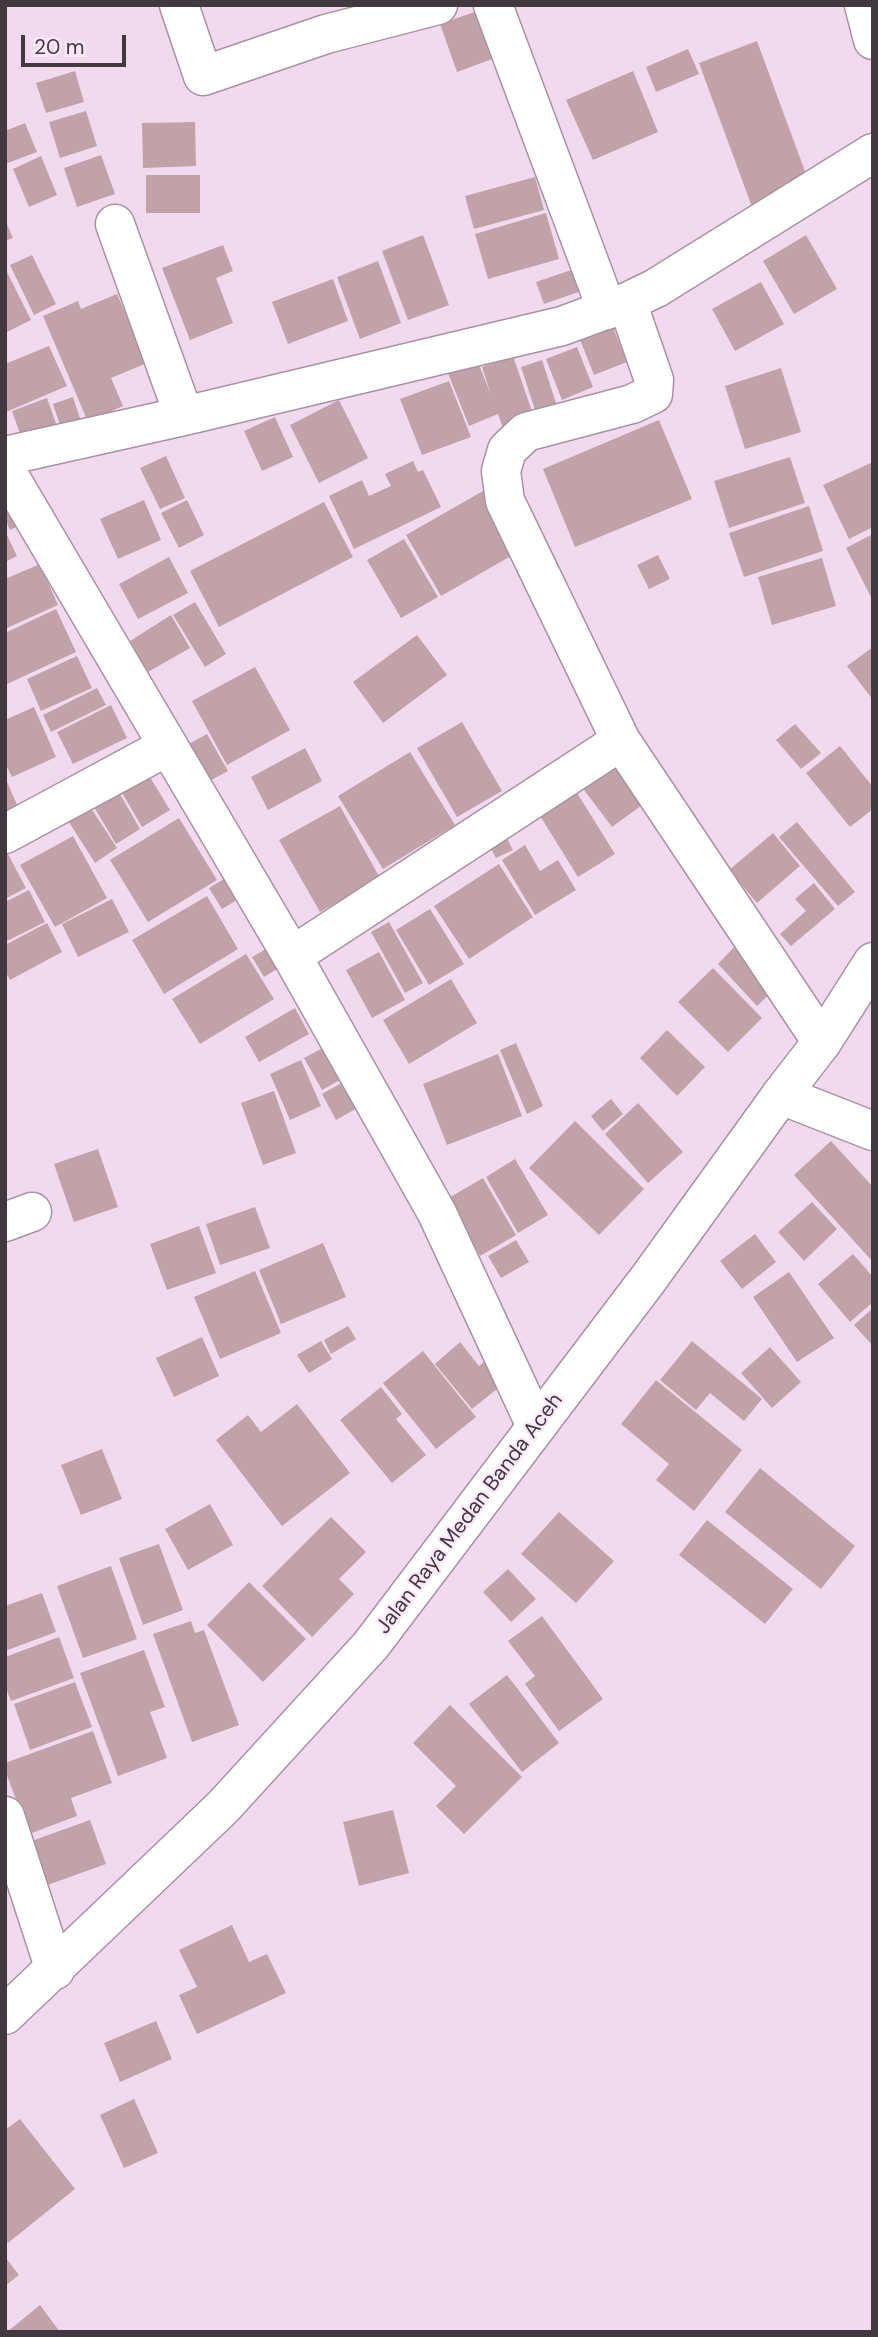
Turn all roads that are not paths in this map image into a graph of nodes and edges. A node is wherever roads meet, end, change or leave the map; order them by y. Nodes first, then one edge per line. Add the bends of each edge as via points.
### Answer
1 (179, 5) edge
2 (438, 5) edge
3 (493, 5) edge
4 (864, 5) edge
5 (873, 40) edge
6 (873, 153) edge
7 (115, 224) dead end
8 (617, 306) junction
9 (184, 416) junction
10 (5, 456) edge
11 (5, 469) edge
12 (621, 741) junction
13 (168, 746) junction
14 (5, 834) edge
15 (292, 956) junction
16 (873, 962) edge
17 (822, 1042) junction
18 (781, 1095) junction
19 (873, 1131) edge
20 (536, 1426) junction
21 (5, 1816) edge
22 (55, 1970) junction
23 (5, 2015) edge

1 - 2 main road via 203,76 326,34
3 - 8 main road
4 - 5 main road
6 - 8 main road via 656,288
7 - 9 main road
8 - 9 main road via 562,326
8 - 12 main road via 654,380 653,394 632,404 526,432 507,450 501,471 505,501
9 - 10 main road
11 - 13 main road
12 - 15 main road
12 - 17 main road
13 - 14 main road
13 - 15 main road
15 - 20 main road via 437,1213
16 - 17 main road, Jalan Raya Medan Banda Aceh
17 - 18 main road, Jalan Raya Medan Banda Aceh
18 - 19 main road
18 - 20 main road, Jalan Raya Medan Banda Aceh
20 - 22 main road, Jalan Raya Medan Banda Aceh via 371,1645 223,1807
21 - 22 main road
22 - 23 main road, Jalan Raya Medan Banda Aceh

